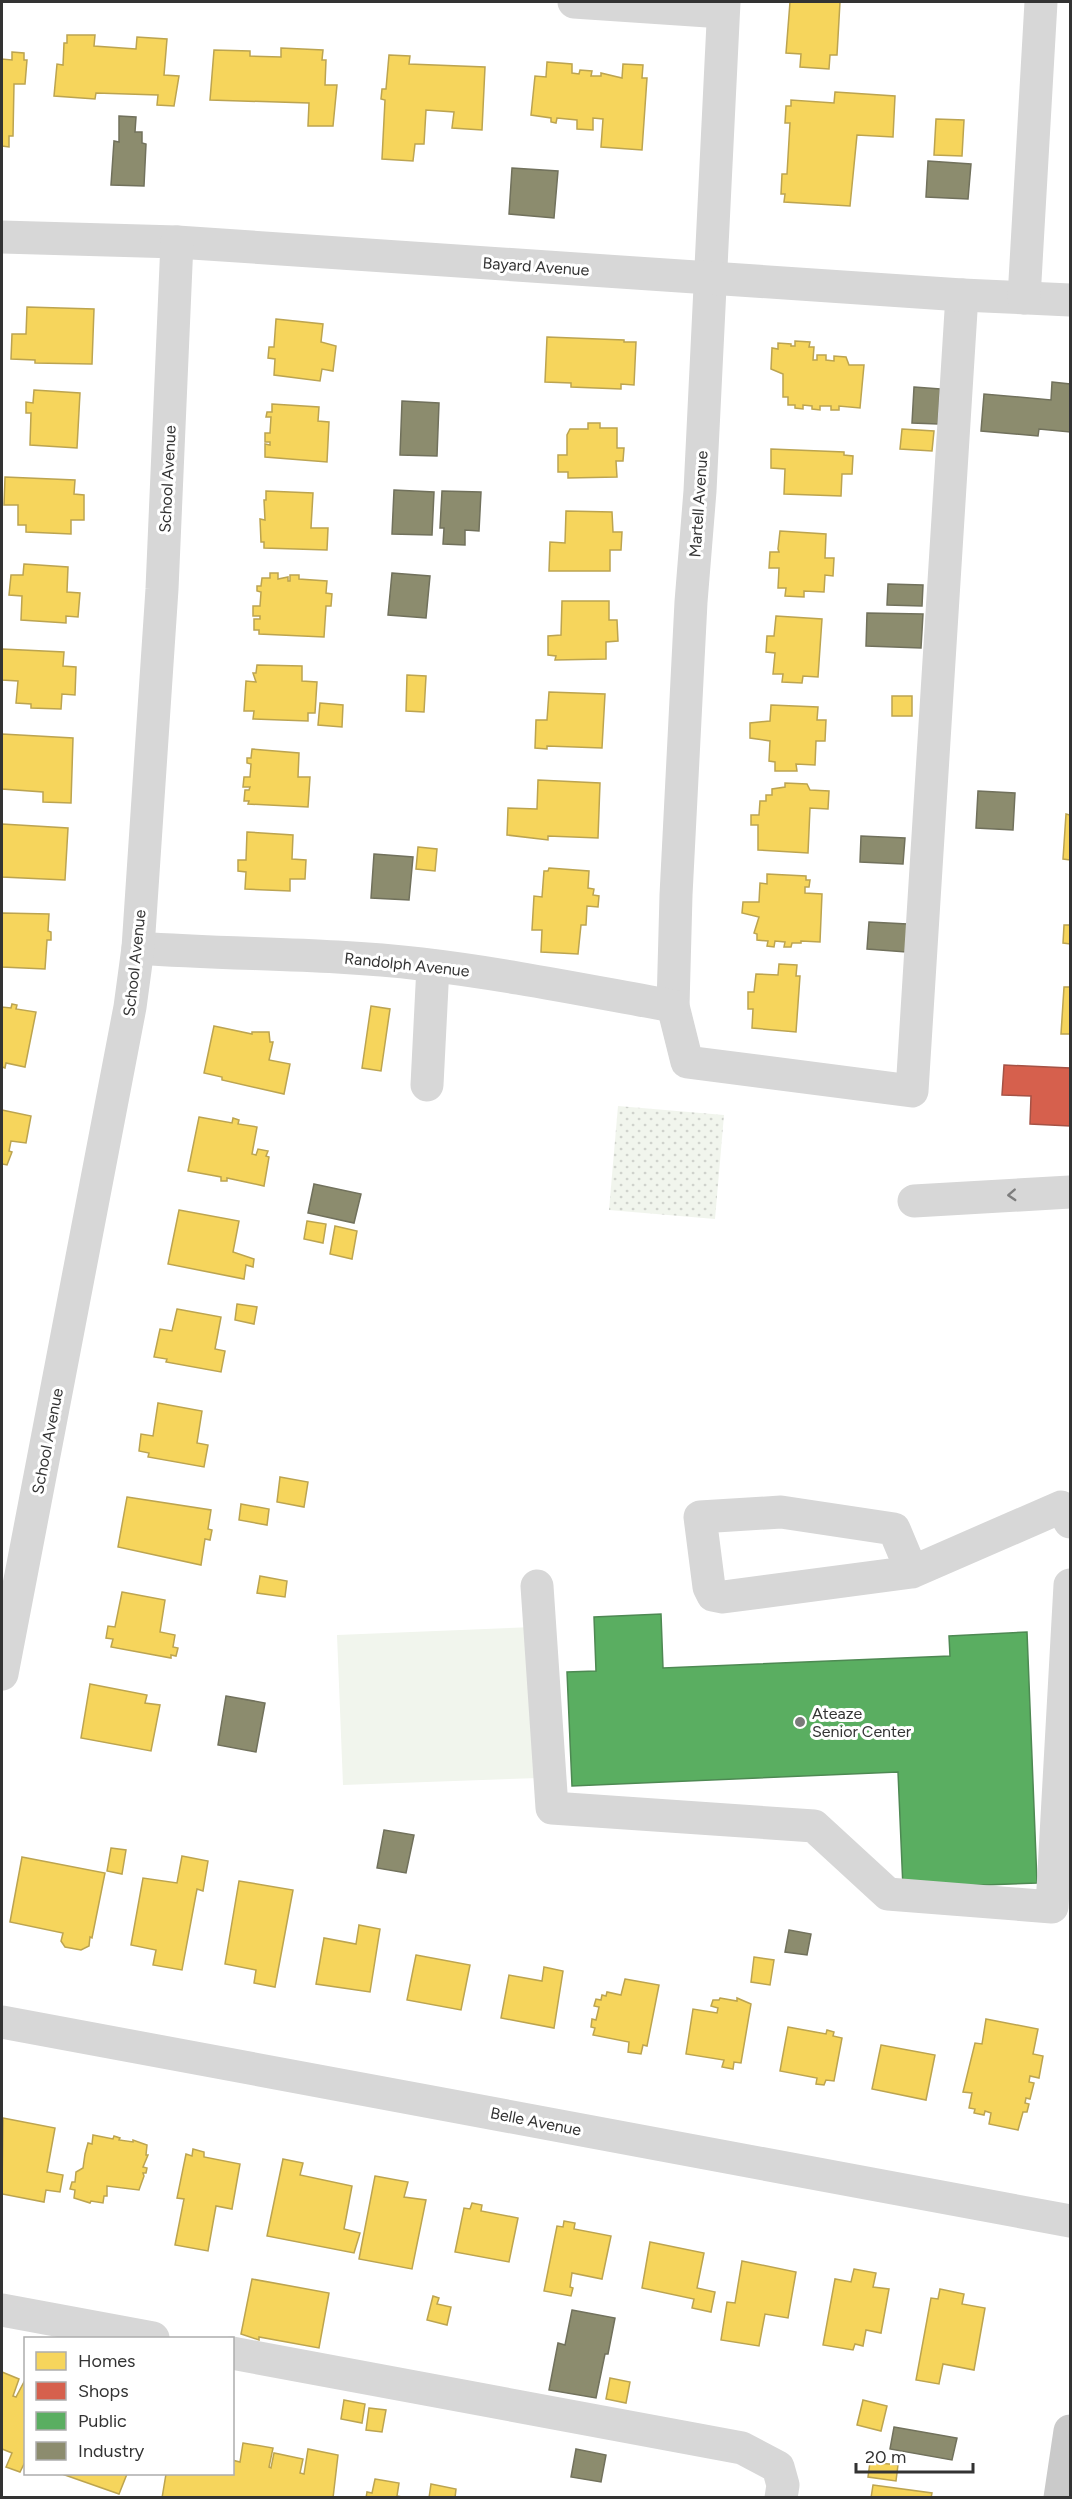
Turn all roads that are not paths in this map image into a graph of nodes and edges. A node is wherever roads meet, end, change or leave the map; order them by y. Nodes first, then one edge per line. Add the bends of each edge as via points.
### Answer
1 (574, 2) edge
2 (1041, 2) edge
3 (723, 7) edge
4 (2, 237) edge
5 (177, 242) junction
6 (709, 278) junction
7 (962, 295) junction
8 (1024, 298) junction
9 (1071, 300) edge
10 (138, 948) junction
11 (433, 966) junction
12 (674, 1006) junction
13 (428, 1085) dead end
14 (1071, 1192) edge
15 (914, 1201) dead end
16 (1071, 1522) edge
17 (912, 1572) junction
18 (1071, 1585) edge
19 (537, 1586) dead end
20 (2, 1674) edge
21 (2, 2022) edge
22 (1071, 2221) edge
23 (2, 2310) edge
24 (148, 2337) edge
25 (234, 2353) edge
26 (1071, 2431) edge
27 (781, 2498) edge
28 (1060, 2498) edge

1 - 3 street
2 - 8 street
3 - 6 street, Martell Avenue
4 - 5 street, Bayard Avenue
5 - 6 street, Bayard Avenue
5 - 10 street, School Avenue via 162,589
6 - 7 street, Bayard Avenue
6 - 12 street, Martell Avenue via 700,490 682,749
7 - 8 street, Bayard Avenue
7 - 12 street, Martell Avenue via 912,1090 687,1062
8 - 9 street, Bayard Avenue
10 - 11 street, Randolph Avenue via 352,958
10 - 20 street, School Avenue via 130,1007
11 - 12 street, Randolph Avenue
11 - 13 street
14 -> 15 street
16 - 17 street via 1061,1507
17 - 17 street via 894,1529 781,1512 700,1517 713,1595 723,1597
18 - 19 street via 1052,1907 888,1894 814,1826 552,1808
21 - 22 street, Belle Avenue
23 - 24 street
25 - 27 street via 742,2448 778,2467 783,2485
26 - 28 main road

